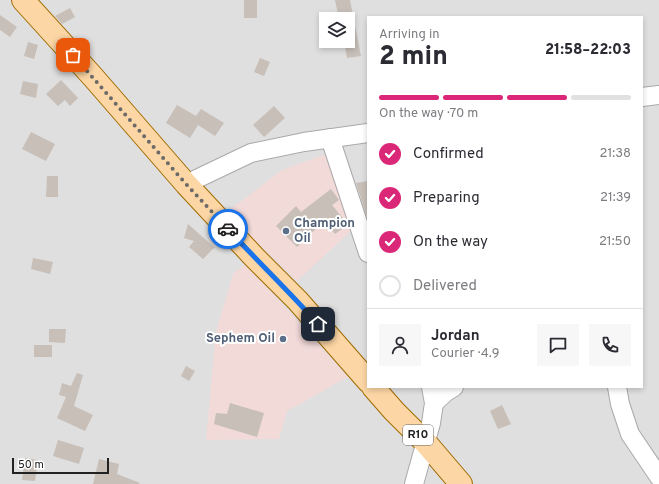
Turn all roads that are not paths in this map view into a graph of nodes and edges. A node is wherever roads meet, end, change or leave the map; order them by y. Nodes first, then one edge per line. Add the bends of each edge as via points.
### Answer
1 (23, 0) edge
2 (659, 95) edge
3 (643, 97) edge
4 (367, 133) edge
5 (330, 138) junction
6 (186, 184) junction
7 (367, 250) edge
8 (367, 380) edge
9 (374, 388) edge
10 (452, 388) edge
11 (617, 388) edge
12 (432, 395) edge
13 (426, 443) junction
14 (659, 477) edge
15 (414, 484) edge
16 (460, 484) edge

1 - 6 main road
2 - 3 street
4 - 5 street
5 - 6 street via 252,153
5 - 7 street
6 - 8 main road via 298,301
9 - 13 main road, R10
10 - 12 street
11 - 14 street via 630,434
12 - 13 street via 431,423
13 - 15 street
13 - 16 main road, R10

